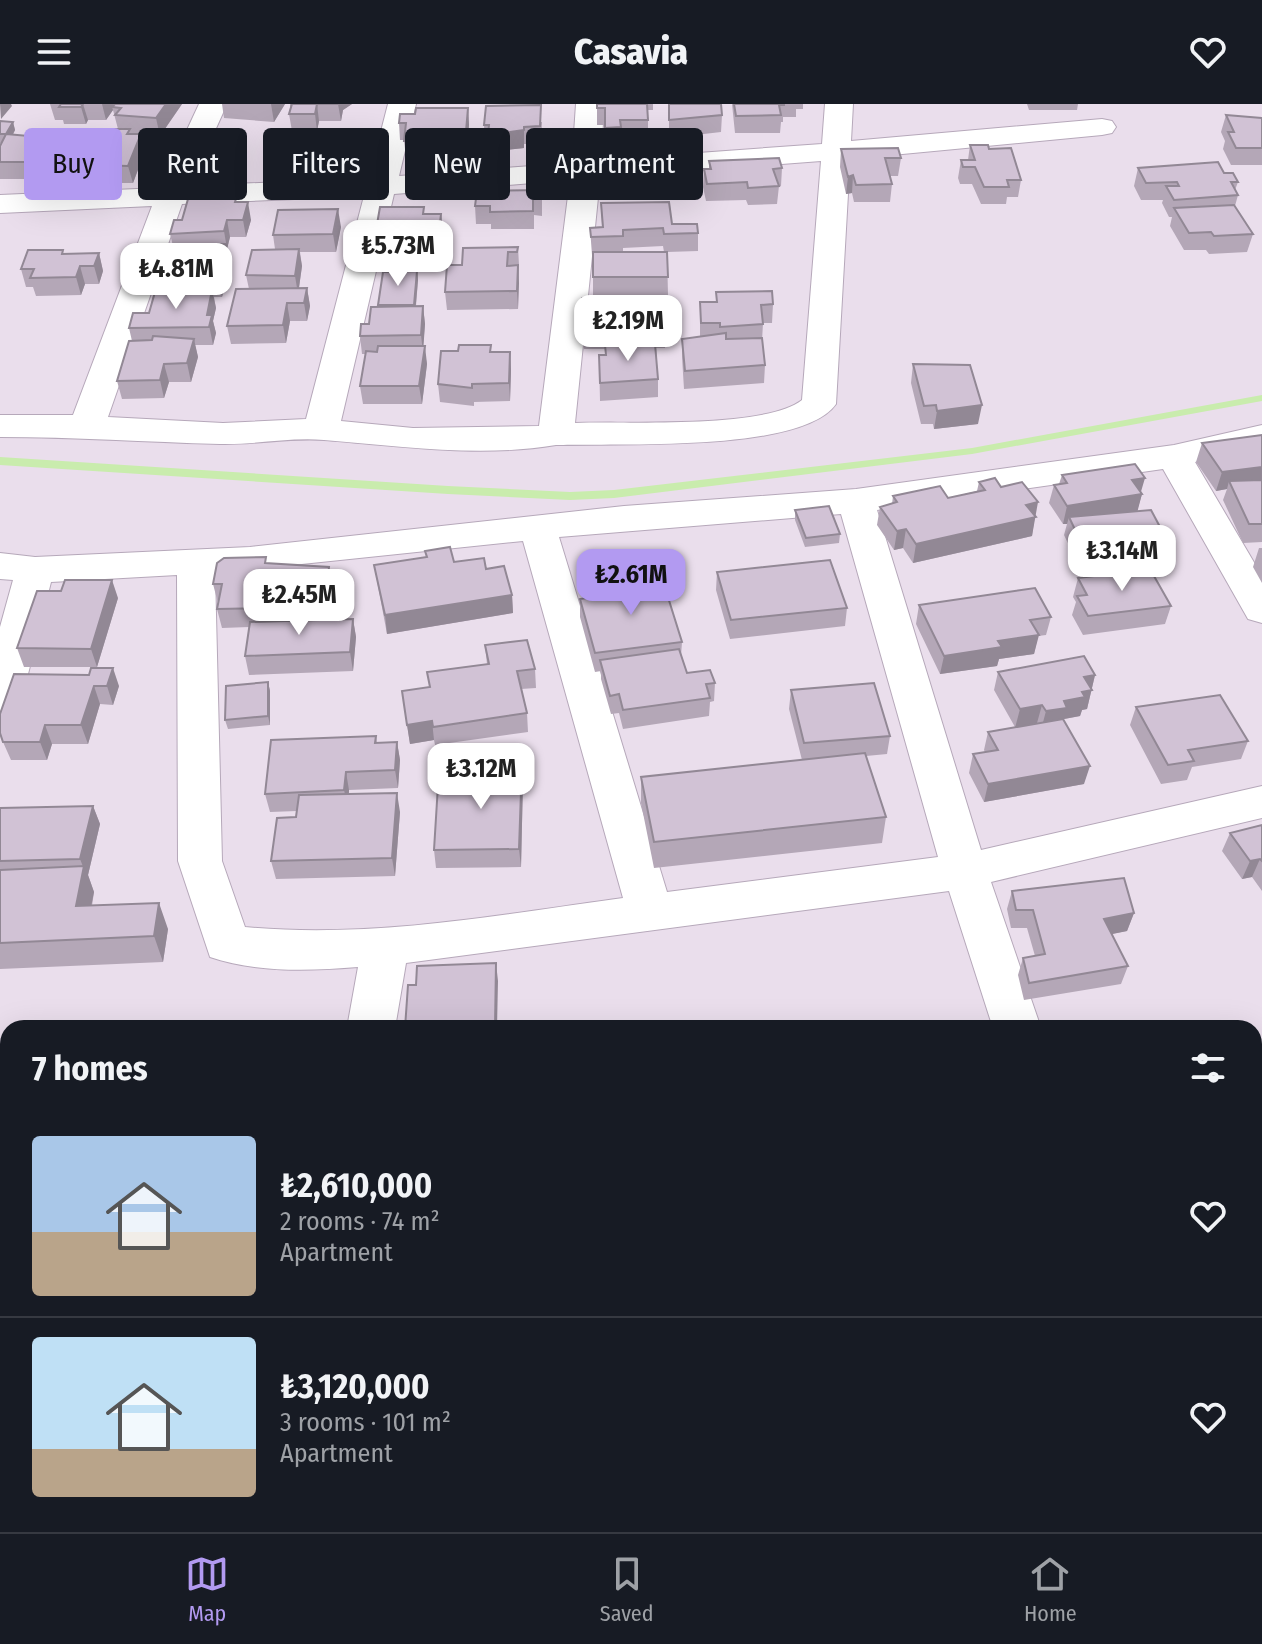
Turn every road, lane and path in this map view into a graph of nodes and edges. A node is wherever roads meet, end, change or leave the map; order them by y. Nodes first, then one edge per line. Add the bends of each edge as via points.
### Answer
1 (213, 104) edge
2 (402, 104) edge
3 (590, 104) edge
4 (839, 104) edge
5 (1102, 127) dead end
6 (202, 128) edge
7 (589, 128) edge
8 (836, 150) junction
9 (389, 155) edge
10 (703, 160) edge
11 (526, 174) edge
12 (389, 185) edge
13 (138, 198) edge
14 (169, 200) edge
15 (378, 200) edge
16 (582, 200) edge
17 (0, 204) edge
18 (0, 426) edge
19 (87, 426) junction
20 (321, 429) junction
21 (556, 434) junction
22 (1262, 436) edge
23 (1174, 456) junction
24 (856, 501) junction
25 (538, 528) junction
26 (196, 562) junction
27 (18, 568) edge
28 (1262, 610) edge
29 (0, 702) edge
30 (1262, 802) edge
31 (965, 871) junction
32 (650, 913) junction
33 (385, 946) junction
34 (372, 1020) edge
35 (1014, 1020) edge

1 - 6 street
2 - 9 street
3 - 7 street
4 - 8 street
5 - 8 street
8 - 10 street
8 - 21 street via 819,404 805,415 761,428
11 - 12 street
13 - 17 street
14 - 19 street
15 - 20 street
16 - 21 street
18 - 19 street
19 - 20 street via 223,434
20 - 21 street via 413,439 522,440
22 - 23 street
23 - 24 street
23 - 28 street
24 - 25 street
24 - 31 street
25 - 26 street
25 - 32 street
26 - 27 street
26 - 33 street via 200,861 227,944 308,952
27 - 29 street
30 - 31 street
31 - 32 street
31 - 35 street
32 - 33 street
33 - 34 street

